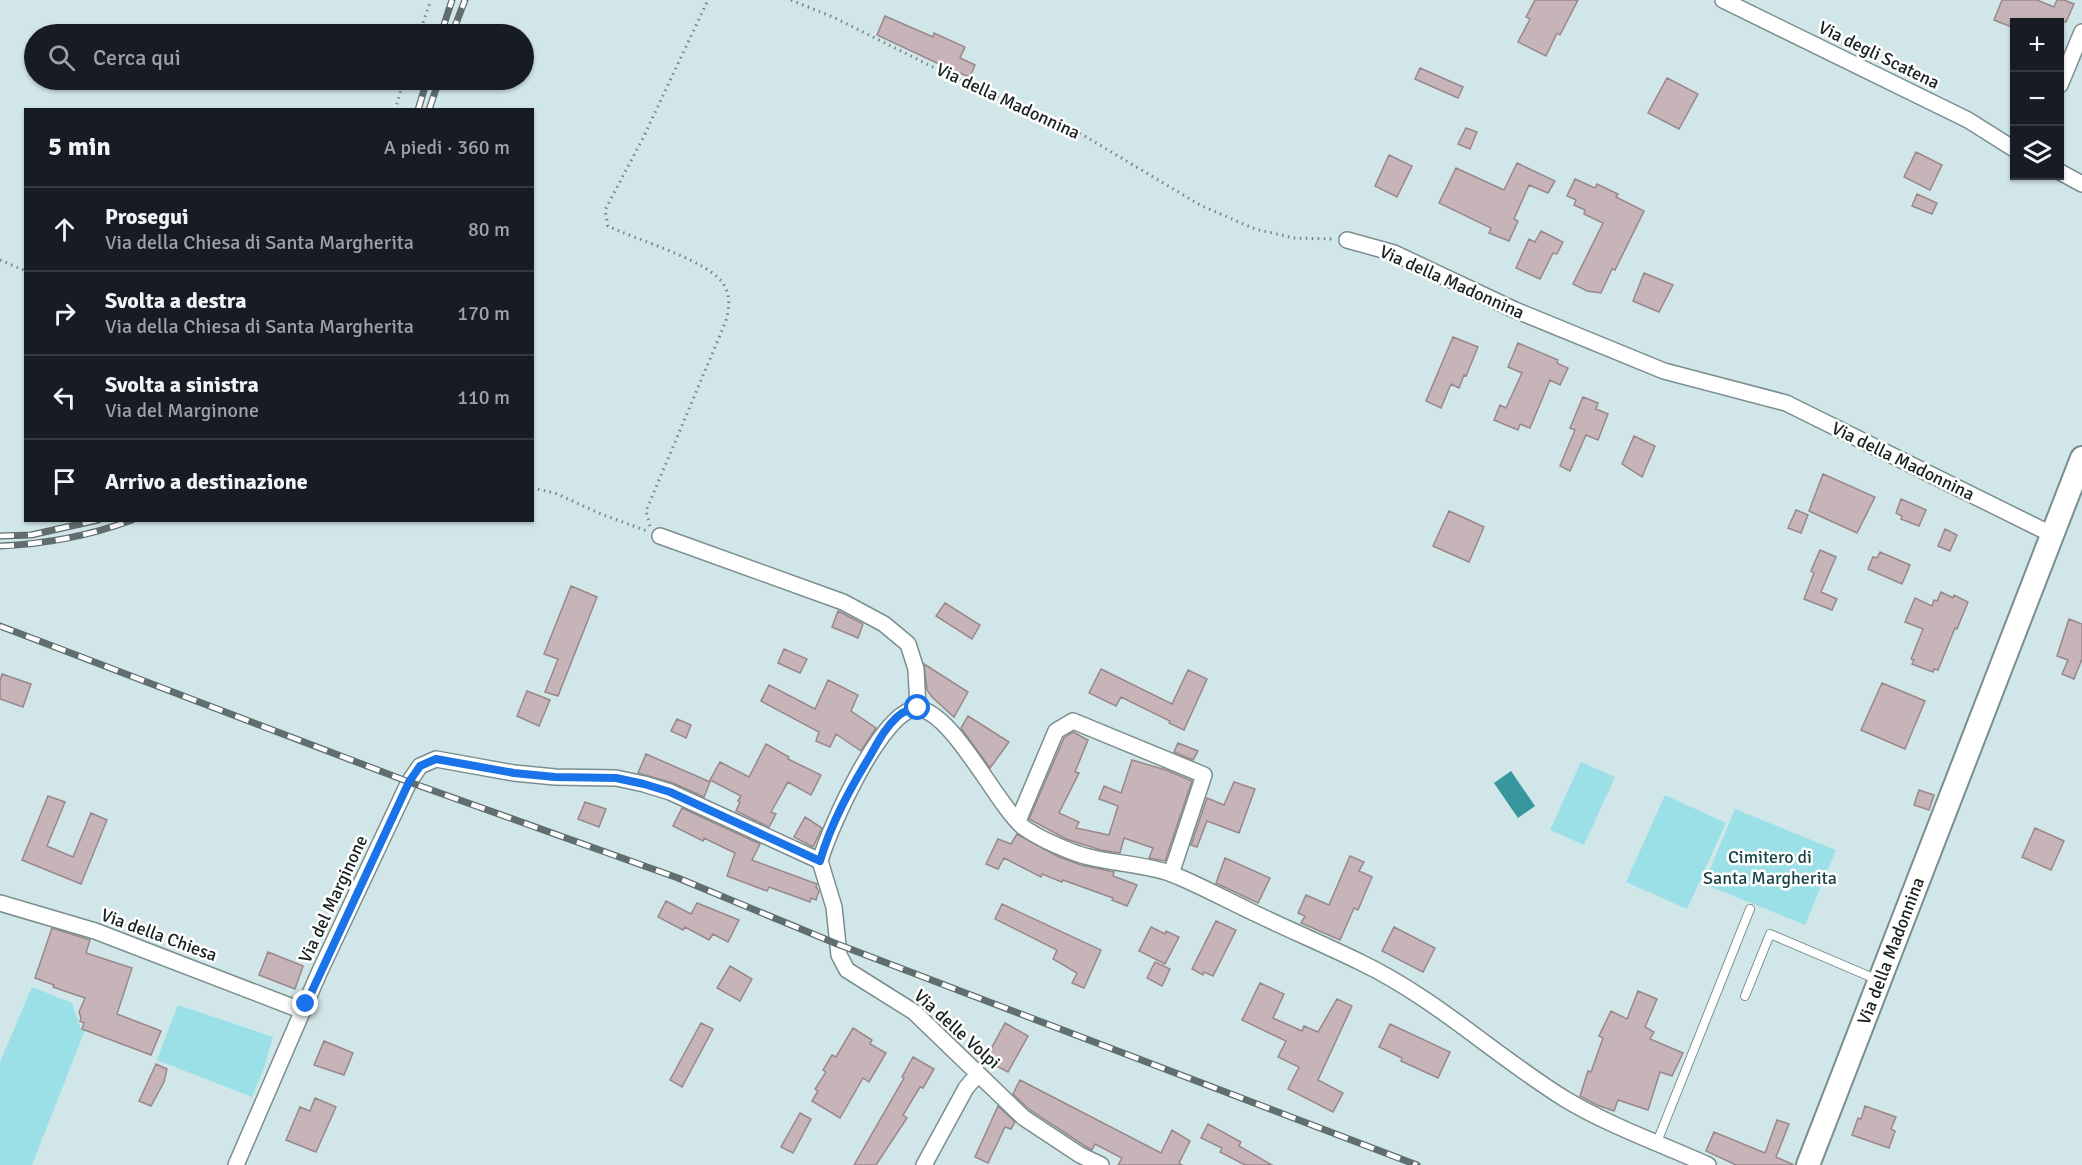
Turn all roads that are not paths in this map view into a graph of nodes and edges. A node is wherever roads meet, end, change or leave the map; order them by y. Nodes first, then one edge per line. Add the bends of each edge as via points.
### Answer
1 (1723, 0) edge
2 (2082, 32) edge
3 (2064, 75) edge
4 (2010, 146) edge
5 (2064, 174) edge
6 (2082, 184) edge
7 (1347, 240) road end
8 (2082, 458) edge
9 (2053, 535) junction
10 (660, 536) road end
11 (918, 708) junction
12 (1018, 821) junction
13 (820, 861) junction
14 (1171, 874) junction
15 (0, 903) edge
16 (1750, 909) dead end
17 (1880, 980) junction
18 (1745, 996) dead end
19 (303, 1011) junction
20 (978, 1074) junction
21 (1657, 1142) junction
22 (237, 1165) edge
23 (924, 1165) edge
24 (1101, 1165) edge
25 (1708, 1165) edge
26 (1808, 1165) edge

1 - 4 street, Via degli Scatena via 1968,120
2 - 3 street
5 - 6 street
7 - 9 street, Via della Madonnina via 1394,253 1515,310 1664,370 1786,403
8 - 9 main road, Via della Madonnina
9 - 17 main road, Via della Madonnina
10 - 11 street via 843,602 884,624 908,644 916,669
11 - 12 street via 937,716 954,735
11 - 13 street via 898,716 885,731 848,793
12 - 14 street via 1048,841 1087,857
12 - 14 street via 1056,731 1073,722 1204,774
13 - 19 street, Via del Marginone via 670,792 644,784 616,778 514,773 436,759 420,766 409,782
13 - 20 street, Via delle Volpi via 834,907 841,963 914,1012
14 - 21 street via 1395,980 1568,1101
15 - 19 street, Via della Chiesa via 95,932
16 - 21 lane
17 - 18 lane via 1770,934
17 - 26 main road, Via della Madonnina
19 - 22 street, Via del Marginone
20 - 23 street via 966,1088
20 - 24 street, Via delle Volpi via 1024,1118
21 - 25 street

